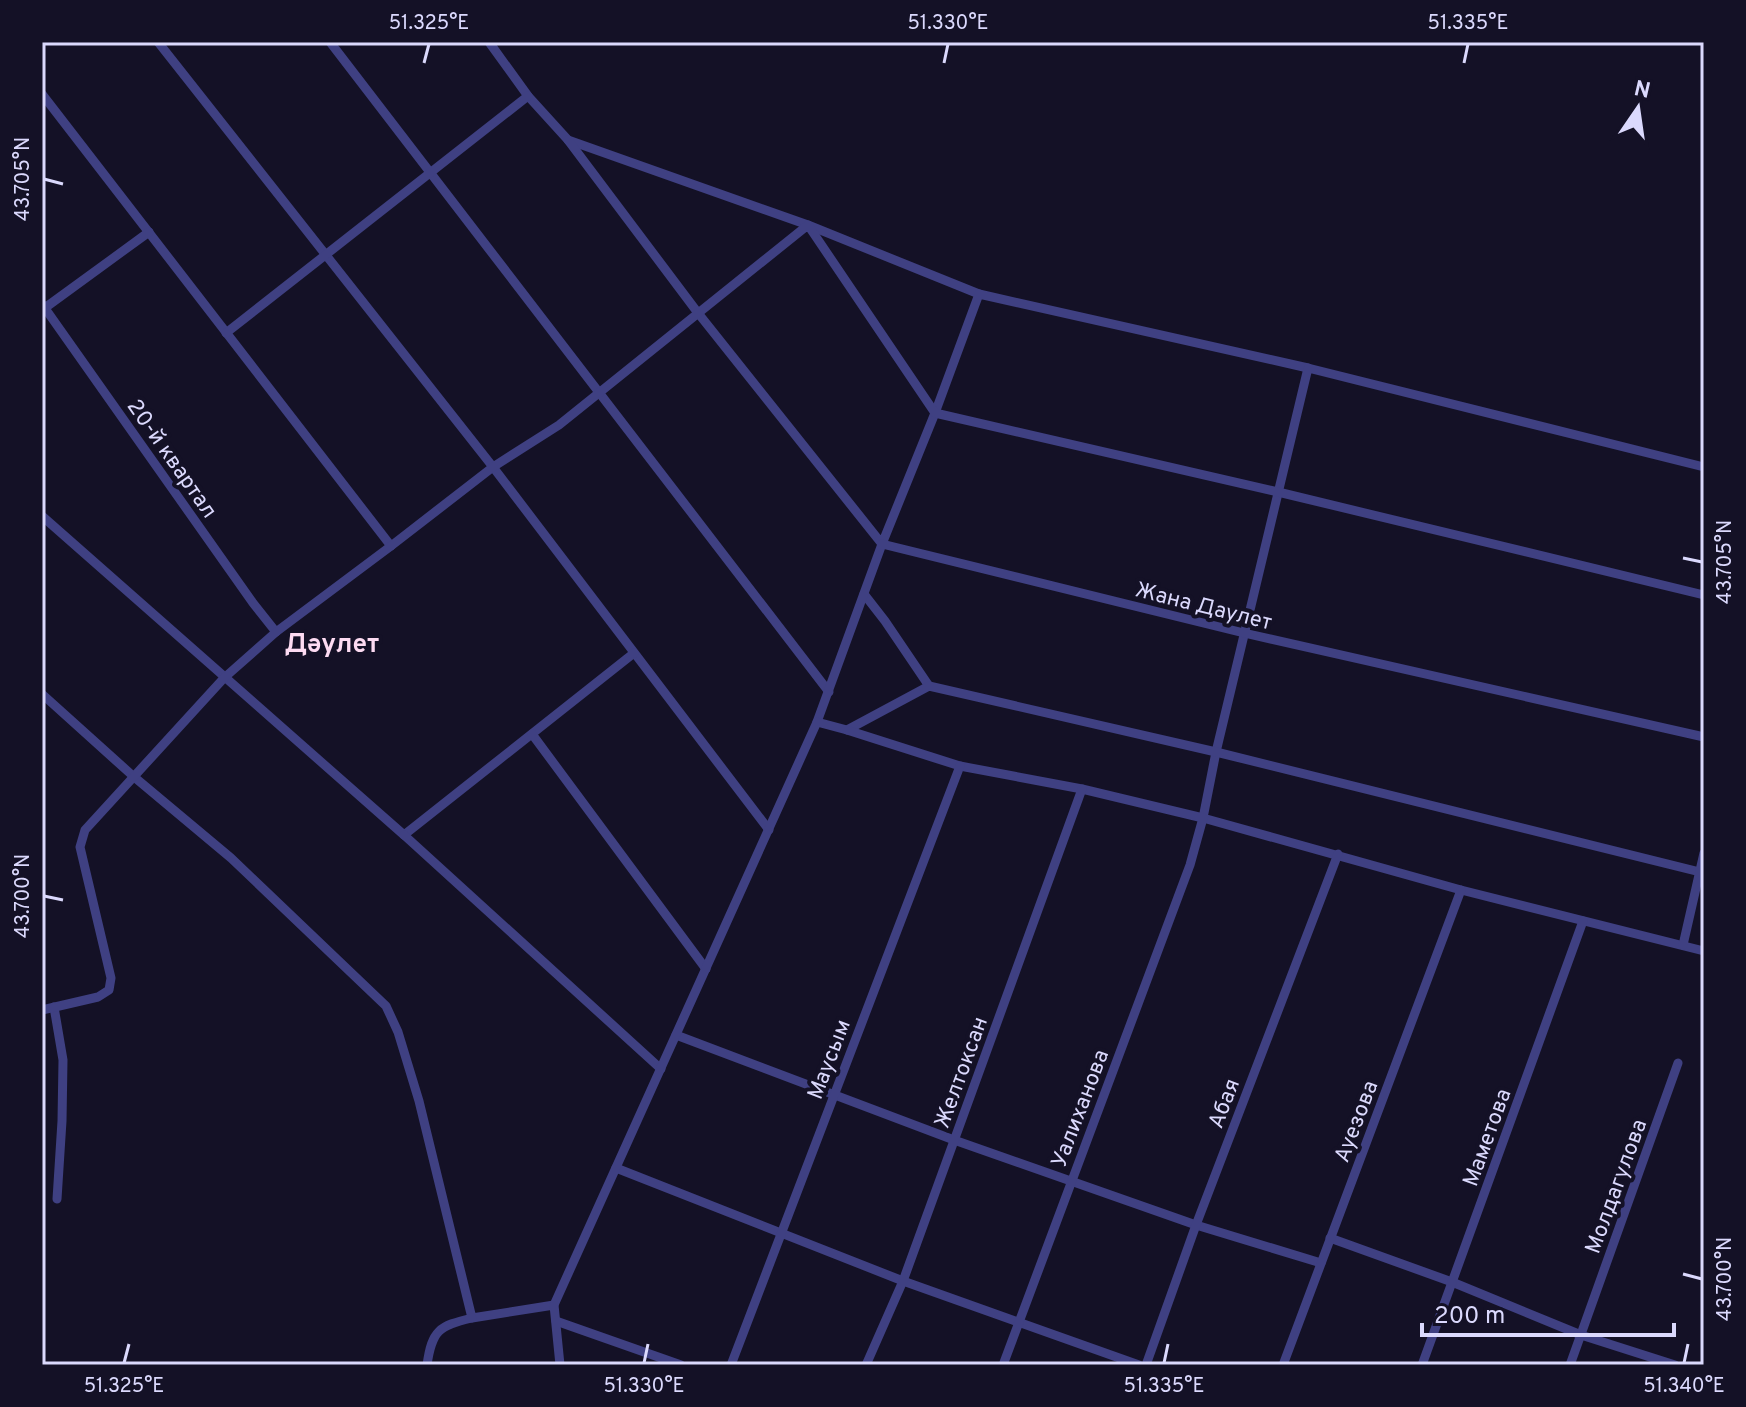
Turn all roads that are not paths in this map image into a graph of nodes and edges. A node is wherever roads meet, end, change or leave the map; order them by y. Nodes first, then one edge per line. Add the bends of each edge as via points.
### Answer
1 (158, 42) edge
2 (330, 42) edge
3 (489, 42) edge
4 (42, 94) edge
5 (528, 96) junction
6 (568, 140) junction
7 (431, 173) junction
8 (808, 225) junction
9 (149, 232) junction
10 (326, 254) junction
11 (979, 294) junction
12 (43, 307) edge
13 (698, 313) junction
14 (226, 333) junction
15 (1308, 368) junction
16 (600, 392) junction
17 (935, 413) junction
18 (493, 467) junction
19 (1704, 467) edge
20 (1278, 492) junction
21 (42, 516) edge
22 (882, 544) junction
23 (391, 546) junction
24 (864, 594) junction
25 (1704, 595) edge
26 (276, 632) junction
27 (1244, 633) junction
28 (634, 653) junction
29 (224, 678) junction
30 (929, 686) junction
31 (829, 692) junction
32 (42, 694) edge
33 (817, 722) junction
34 (847, 730) junction
35 (532, 734) junction
36 (1704, 737) edge
37 (1216, 752) junction
38 (960, 766) junction
39 (133, 776) junction
40 (1082, 789) junction
41 (1203, 818) junction
42 (769, 830) junction
43 (404, 835) junction
44 (1704, 853) edge
45 (1338, 854) junction
46 (1702, 872) edge
47 (1461, 890) junction
48 (1583, 921) junction
49 (1683, 945) junction
50 (1704, 951) edge
51 (706, 969) junction
52 (54, 1007) junction
53 (42, 1010) edge
54 (676, 1035) junction
55 (1678, 1063) dead end
56 (661, 1069) junction
57 (834, 1094) junction
58 (954, 1140) junction
59 (616, 1168) junction
60 (1071, 1181) junction
61 (57, 1199) dead end
62 (1196, 1225) junction
63 (781, 1233) junction
64 (1330, 1238) junction
65 (1321, 1263) junction
66 (903, 1281) junction
67 (1452, 1282) junction
68 (554, 1305) junction
69 (472, 1318) junction
70 (556, 1321) junction
71 (1018, 1322) junction
72 (1581, 1335) junction
73 (427, 1365) edge
74 (560, 1365) edge
75 (681, 1365) edge
76 (731, 1365) edge
77 (866, 1365) edge
78 (1003, 1365) edge
79 (1139, 1365) edge
80 (1146, 1365) edge
81 (1283, 1365) edge
82 (1422, 1365) edge
83 (1570, 1365) edge
84 (1675, 1365) edge

1 - 10 street
2 - 7 street
3 - 5 street
4 - 9 street
5 - 6 street
5 - 7 street
6 - 8 street
6 - 13 street
7 - 10 street
7 - 16 street
8 - 11 street
8 - 13 street
8 - 17 street
9 - 12 street
9 - 14 street
10 - 14 street
10 - 18 street
11 - 15 street
11 - 17 street
12 - 26 street, 20-й квартал
13 - 16 street
13 - 22 street
14 - 23 street
15 - 19 street
15 - 20 street, Уалиханова
16 - 18 street
16 - 31 street
17 - 20 street
17 - 22 street
18 - 23 street
18 - 28 street
20 - 25 street
20 - 27 street, Уалиханова
21 - 29 street
22 - 24 street
22 - 27 street, Жана Даулет
23 - 26 street
24 - 30 street
24 - 31 street
26 - 29 street
27 - 36 street, Жана Даулет
27 - 37 street, Уалиханова
28 - 35 street
28 - 42 street
29 - 39 street
29 - 43 street
30 - 34 street
30 - 37 street
31 - 33 street
32 - 39 street
33 - 34 street
33 - 42 street
34 - 38 street
35 - 43 street
35 - 51 street
37 - 41 street, Уалиханова
37 - 46 street
38 - 40 street
38 - 57 street, Маусым
39 - 52 street via 85,830 80,847 111,978 109,990
39 - 69 street via 231,858 386,1006 419,1101
40 - 41 street
40 - 58 street, Желтоксан
41 - 45 street
41 - 60 street, Уалиханова
42 - 51 street
43 - 56 street
44 - 46 street
45 - 47 street
45 - 62 street, Абая
46 - 49 street
47 - 48 street
47 - 64 street, Ауезова
48 - 49 street
48 - 67 street, Маметова
49 - 50 street
51 - 54 street
52 - 53 street
52 - 61 street via 63,1060
54 - 56 street
54 - 57 street
55 - 72 street, Молдагулова
56 - 59 street
57 - 58 street
57 - 63 street, Маусым
58 - 60 street
58 - 66 street, Желтоксан
59 - 63 street
59 - 68 street
60 - 62 street
60 - 71 street, Уалиханова
62 - 65 street
62 - 80 street, Абая
63 - 66 street
63 - 76 street, Маусым
64 - 65 street, Ауезова
64 - 67 street
65 - 81 street, Ауезова
66 - 71 street
66 - 77 street, Желтоксан
67 - 72 street
67 - 82 street, Маметова
68 - 69 street
68 - 70 street
69 - 73 street via 438,1332
70 - 74 street
70 - 75 street
71 - 78 street, Уалиханова
71 - 79 street
72 - 83 street, Молдагулова
72 - 84 street

